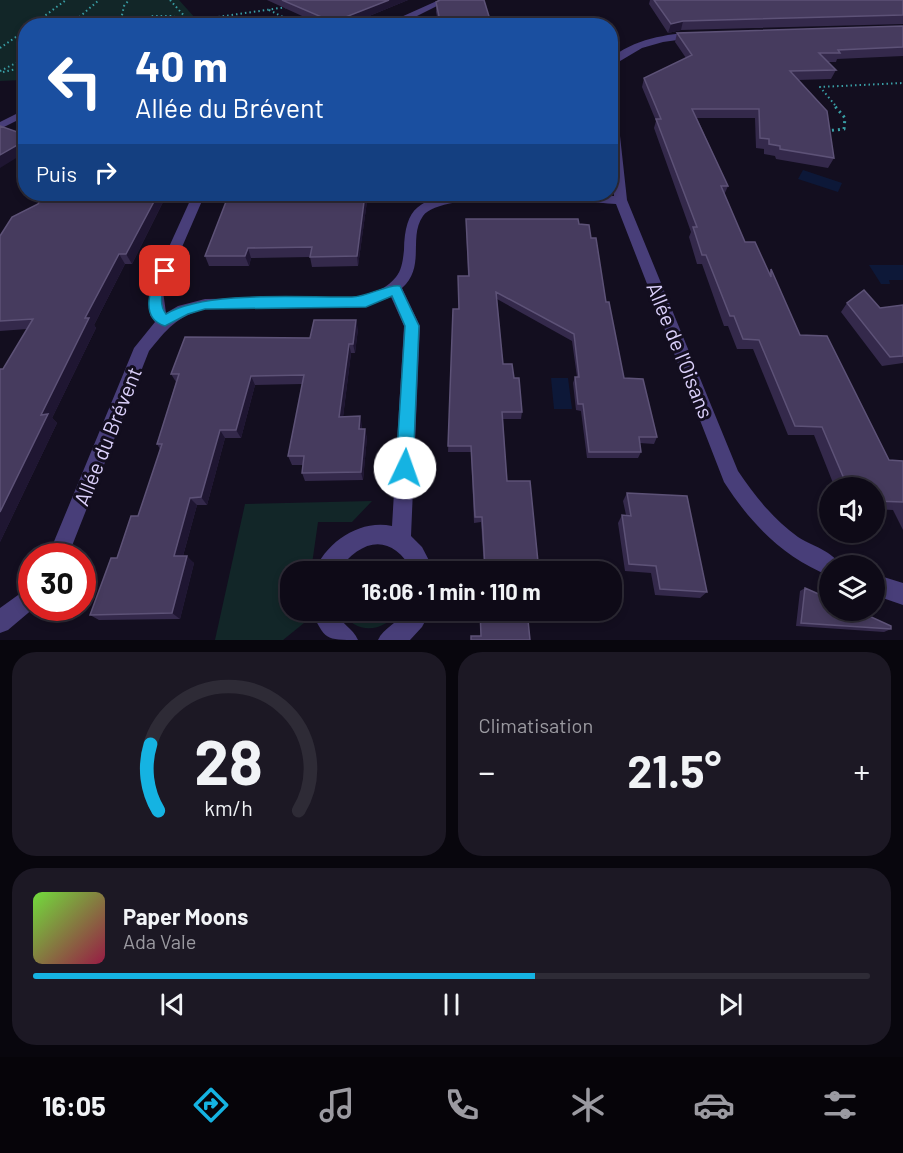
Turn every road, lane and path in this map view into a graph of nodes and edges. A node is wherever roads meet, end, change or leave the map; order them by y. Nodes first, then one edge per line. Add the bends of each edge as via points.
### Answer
1 (66, 0) edge
2 (99, 0) edge
3 (129, 0) edge
4 (170, 0) edge
5 (445, 0) edge
6 (292, 7) edge
7 (268, 10) junction
8 (42, 18) edge
9 (78, 18) edge
10 (120, 18) edge
11 (147, 18) edge
12 (182, 18) edge
13 (187, 18) edge
14 (211, 18) edge
15 (284, 18) edge
16 (411, 18) edge
17 (705, 35) edge
18 (18, 36) edge
19 (0, 48) edge
20 (618, 57) edge
21 (18, 62) edge
22 (18, 69) edge
23 (0, 72) edge
24 (903, 83) edge
25 (18, 116) edge
26 (0, 126) edge
27 (824, 131) edge
28 (618, 170) edge
29 (618, 200) edge
30 (621, 200) junction
31 (196, 201) edge
32 (423, 201) edge
33 (395, 289) junction
34 (165, 321) junction
35 (401, 539) junction
36 (63, 543) edge
37 (819, 560) edge
38 (330, 561) edge
39 (420, 561) edge
40 (885, 588) edge
41 (903, 594) edge
42 (18, 607) edge
43 (328, 621) edge
44 (415, 621) edge
45 (0, 622) edge
46 (347, 640) edge
47 (389, 640) edge

1 - 8 path
2 - 9 path
3 - 10 path
4 - 13 path
5 - 16 street
6 - 7 path
7 - 14 path
7 - 15 path
11 - 12 path
17 - 20 street via 660,39
18 - 19 path
21 - 23 path
22 - 23 path
24 - 27 path via 820,87 845,118 844,129
25 - 26 street
28 - 30 street, Allée de l'Oisans
29 - 30 street
30 - 37 street, Allée de l'Oisans via 731,476 750,507 778,536
31 - 34 street via 156,291 157,315
32 - 33 street via 414,220 410,265
33 - 34 street, Allée du Brévent via 366,302 205,304 183,310
33 - 35 street via 412,326
34 - 36 street, Allée du Brévent via 142,348
35 - 38 street via 384,533 366,534 349,542
35 - 39 street
40 - 41 street
42 - 45 street
43 - 46 street
44 - 47 street

